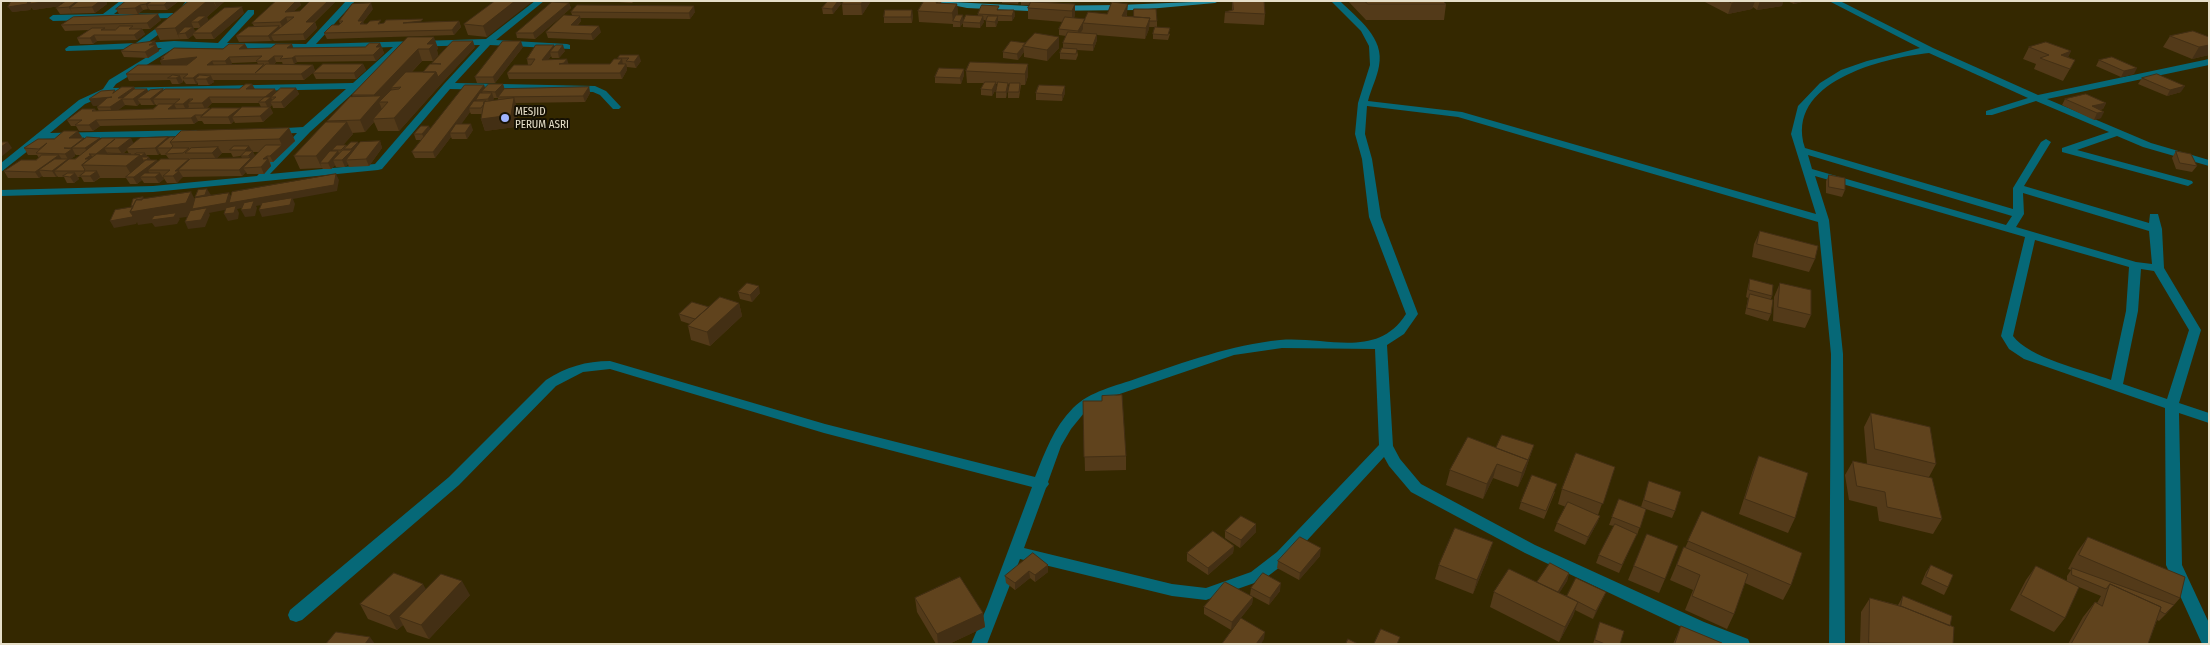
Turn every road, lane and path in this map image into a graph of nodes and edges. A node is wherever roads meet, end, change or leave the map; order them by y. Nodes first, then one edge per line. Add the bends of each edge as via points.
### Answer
1 (126, 1) edge
2 (190, 1) edge
3 (351, 1) edge
4 (938, 1) edge
5 (1216, 1) edge
6 (1335, 1) edge
7 (1832, 1) edge
8 (539, 4) edge
9 (1172, 4) edge
10 (251, 12) dead end
11 (107, 15) junction
12 (178, 15) junction
13 (53, 18) dead end
14 (488, 42) junction
15 (174, 44) junction
16 (139, 45) junction
17 (402, 45) junction
18 (220, 46) junction
19 (308, 46) junction
20 (568, 47) dead end
21 (69, 49) dead end
22 (1930, 50) junction
23 (2209, 62) edge
24 (354, 86) junction
25 (447, 86) junction
26 (107, 91) junction
27 (2037, 98) junction
28 (1363, 103) junction
29 (616, 107) dead end
30 (1989, 113) dead end
31 (306, 130) junction
32 (267, 131) edge
33 (208, 132) edge
34 (2116, 133) junction
35 (40, 136) junction
36 (2046, 142) dead end
37 (1802, 150) junction
38 (2209, 163) edge
39 (1, 169) edge
40 (1807, 171) junction
41 (259, 180) junction
42 (2188, 183) dead end
43 (2018, 188) junction
44 (1, 193) edge
45 (2018, 214) junction
46 (2154, 216) dead end
47 (1824, 220) junction
48 (2010, 229) junction
49 (2156, 229) junction
50 (2031, 234) junction
51 (2136, 265) junction
52 (2158, 268) junction
53 (1381, 344) junction
54 (2116, 386) junction
55 (2172, 404) junction
56 (2209, 418) edge
57 (1386, 446) junction
58 (1042, 484) junction
59 (1016, 552) junction
60 (296, 615) dead end
61 (2209, 642) edge
62 (979, 644) edge
63 (1742, 644) edge
64 (1837, 644) edge

1 - 11 street
2 - 12 street
3 - 19 street
4 - 9 street via 1015,8
5 - 9 street
6 - 28 street via 1361,26 1374,45 1375,68
7 - 22 street
8 - 14 street
10 - 18 street
11 - 12 street
11 - 13 street
12 - 16 street
14 - 17 street
14 - 20 street
14 - 25 street
15 - 16 street
15 - 18 street
15 - 26 street via 123,74 112,82
16 - 21 street
17 - 19 street
17 - 24 street
18 - 19 street
22 - 27 street
22 - 37 street via 1870,63 1844,72 1822,85 1802,106 1796,134
23 - 27 street
24 - 26 street
24 - 31 street
25 - 29 street via 595,89
25 - 41 street via 378,167
26 - 35 street via 82,102
27 - 30 street
27 - 34 street
28 - 47 street via 1459,114
28 - 53 street via 1360,134 1375,218 1412,314 1400,333
31 - 32 street
31 - 41 street
33 - 35 street
34 - 38 street
34 - 42 street via 2066,150
35 - 39 street
36 - 43 street
37 - 40 street
37 - 45 street
40 - 47 street
40 - 48 street
41 - 44 street via 153,189
43 - 45 street
43 - 49 street
45 - 48 street
46 - 49 street
47 - 64 street via 1837,354
48 - 50 street
49 - 52 street
50 - 51 street
50 - 54 street via 2007,336 2014,346 2029,356
51 - 52 street
51 - 54 street via 2136,294
52 - 55 street via 2194,330
53 - 57 street
53 - 58 street via 1282,344 1233,352 1100,396 1079,410 1066,426 1054,446
54 - 55 street
55 - 56 street
55 - 61 street via 2174,565
57 - 59 street via 1283,556 1257,576 1206,594 1172,590
57 - 63 street via 1394,462 1416,488 1440,503 1530,550
58 - 59 street
58 - 60 street via 824,428 610,366 581,367 566,372 551,383 454,481
59 - 62 street

